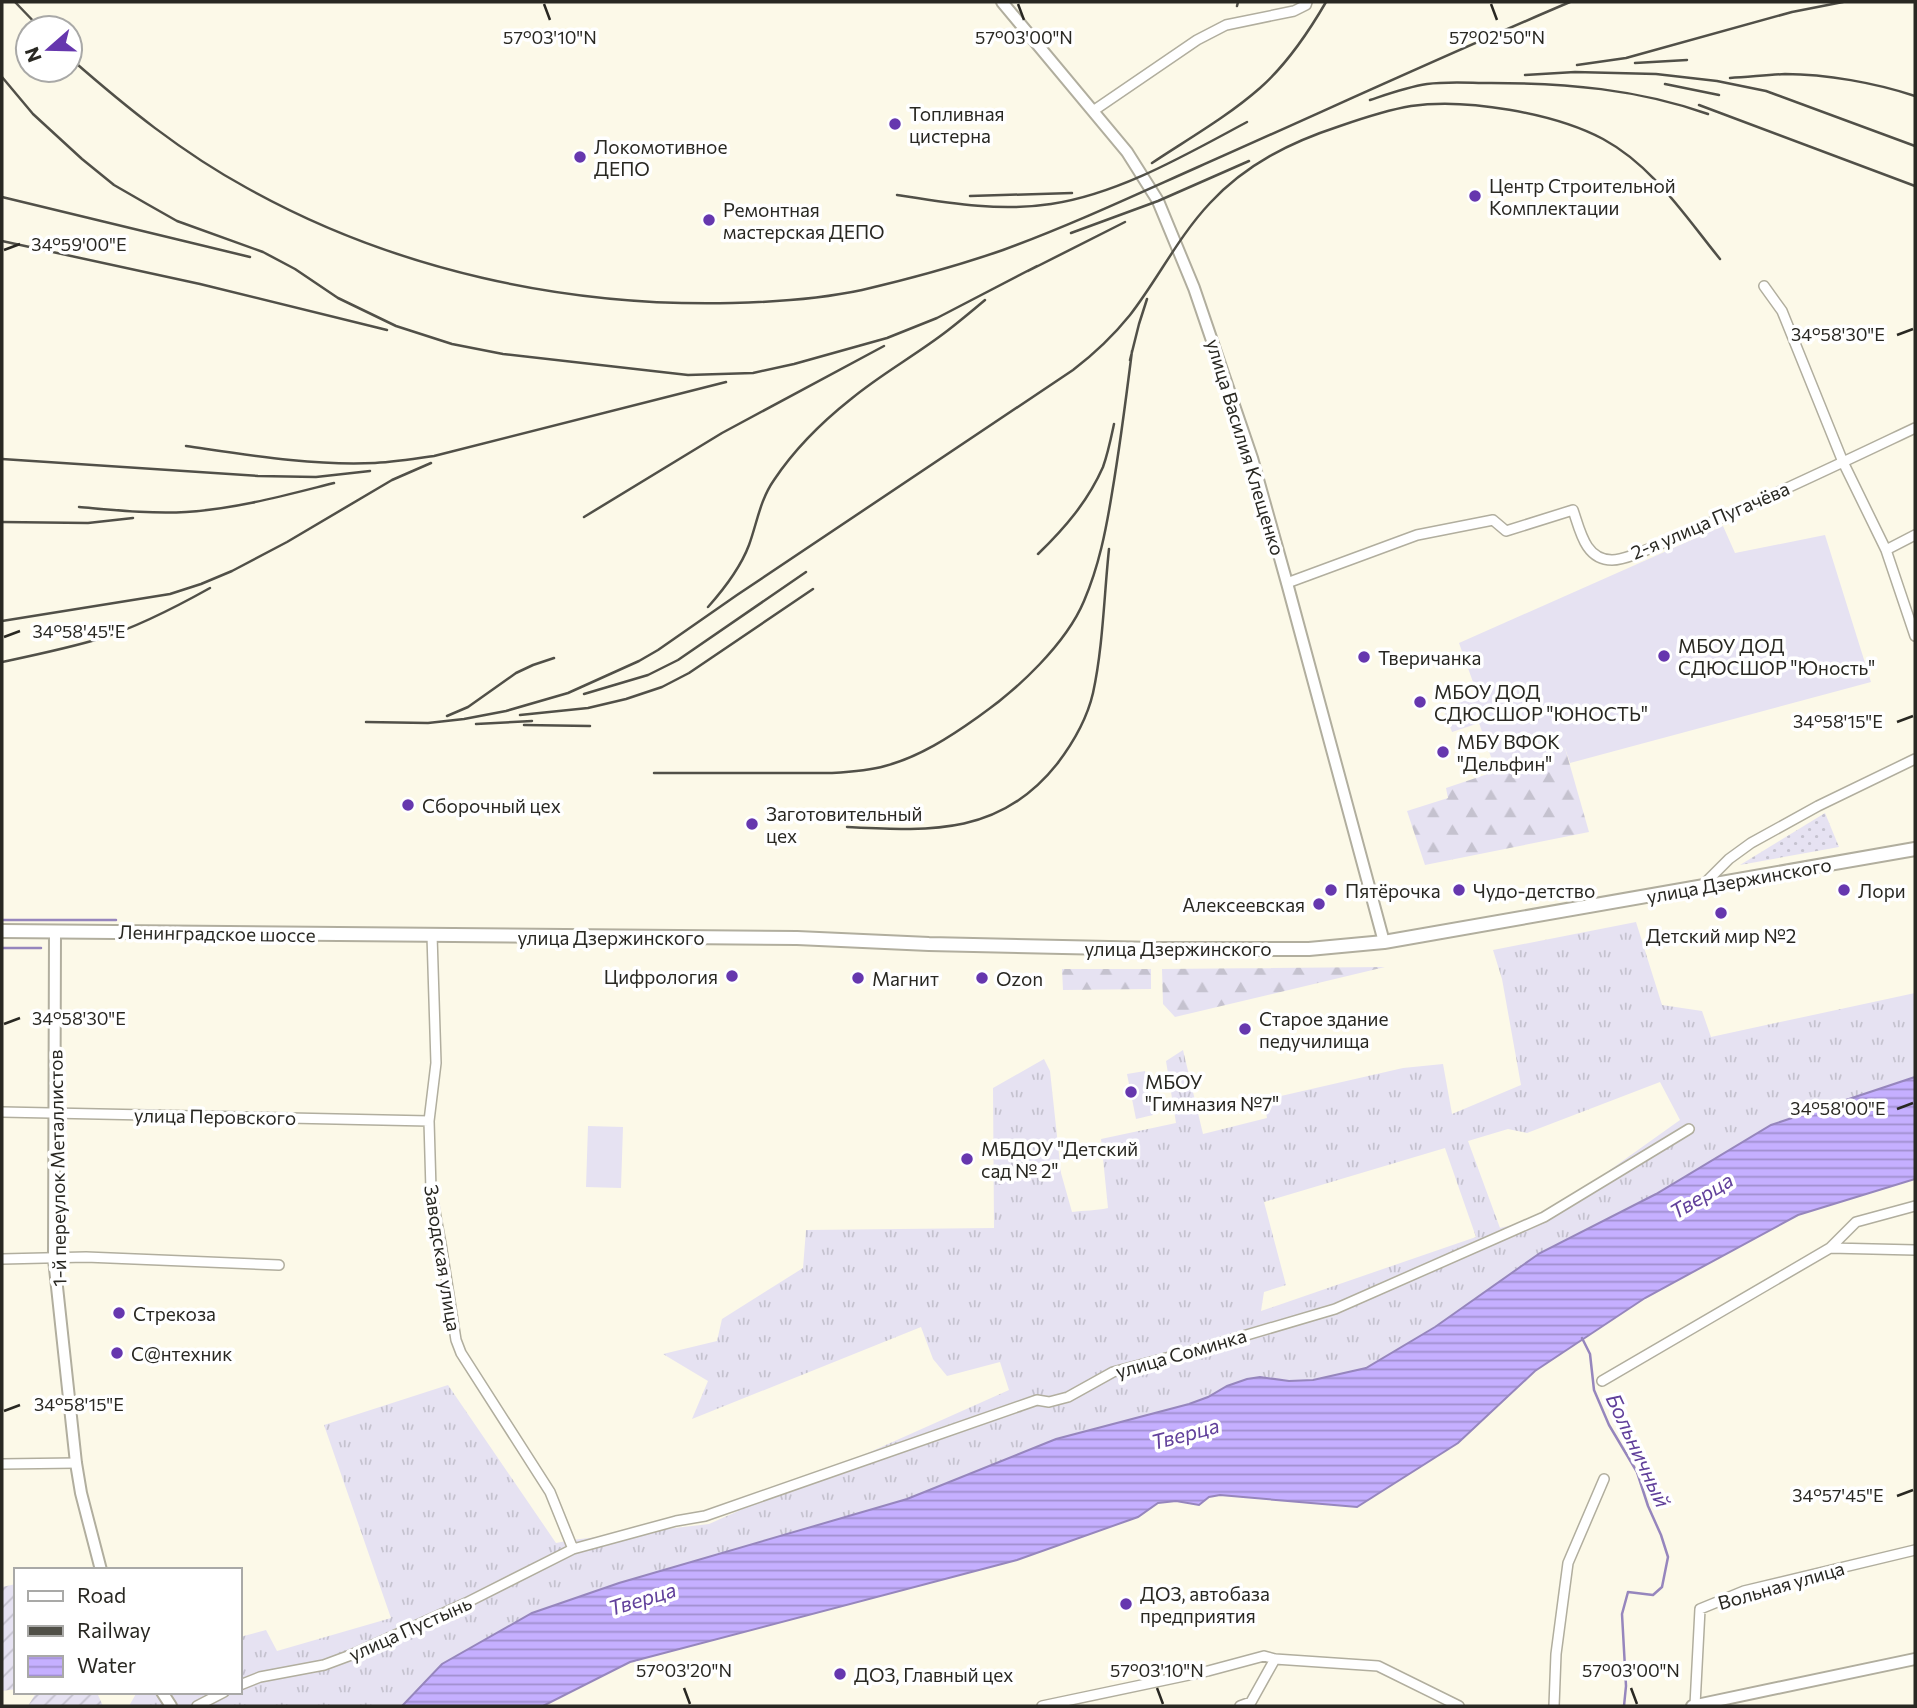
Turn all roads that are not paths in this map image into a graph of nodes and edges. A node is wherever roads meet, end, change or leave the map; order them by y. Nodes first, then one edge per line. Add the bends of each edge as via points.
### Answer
1 (1002, 2) edge
2 (1307, 2) edge
3 (1093, 111) junction
4 (1764, 286) dead end
5 (1915, 428) edge
6 (1843, 462) junction
7 (1915, 536) edge
8 (1886, 550) junction
9 (1287, 583) junction
10 (1915, 636) edge
11 (1915, 759) edge
12 (1915, 849) edge
13 (1701, 887) junction
14 (2, 931) edge
15 (55, 931) junction
16 (432, 935) junction
17 (1384, 942) junction
18 (2, 1112) edge
19 (55, 1113) junction
20 (429, 1121) junction
21 (1689, 1129) dead end
22 (1915, 1206) edge
23 (1830, 1248) junction
24 (1915, 1250) edge
25 (2, 1259) edge
26 (54, 1259) junction
27 (279, 1265) dead end
28 (1602, 1381) dead end
29 (76, 1463) junction
30 (2, 1464) edge
31 (1604, 1479) dead end
32 (573, 1549) junction
33 (1915, 1550) edge
34 (101, 1568) edge
35 (1275, 1659) junction
36 (1915, 1659) edge
37 (242, 1684) edge
38 (220, 1694) edge
39 (197, 1706) edge
40 (1042, 1706) edge
41 (1240, 1706) edge
42 (1459, 1706) edge
43 (1555, 1706) edge
44 (1694, 1706) edge

1 - 3 street, улица Василия Клещенко
2 - 3 street via 1294,11 1226,25
3 - 9 street, улица Василия Клещенко via 1151,188 1194,288 1252,458
4 - 6 street via 1782,310
5 - 6 street, 2-я улица Пугачёва
6 - 8 street
6 - 9 street, 2-я улица Пугачёва via 1722,518 1612,560 1593,554 1573,510 1506,531 1493,520 1418,535
7 - 8 street
8 - 10 street
9 - 17 street, улица Василия Клещенко
11 - 13 street via 1751,843
12 - 13 main road, улица Дзержинского
13 - 17 main road, улица Дзержинского
14 - 15 main road, Ленинградское шоссе
15 - 16 main road, Ленинградское шоссе
15 - 19 street, 1-й переулок Металлистов
16 - 17 main road, улица Дзержинского via 797,938 1156,949 1309,949
16 - 20 street, Заводская улица via 436,1063
18 - 19 street, улица Перовского
19 - 20 street, улица Перовского
19 - 26 street, 1-й переулок Металлистов
20 - 32 street, Заводская улица via 431,1190 456,1340 550,1492
21 - 32 street, улица Соминка via 1544,1217 1335,1309 1113,1371 1068,1397 1037,1400 705,1516
22 - 23 street via 1856,1222
23 - 24 street
23 - 28 street
25 - 26 street
26 - 27 street
26 - 29 street, 1-й переулок Металлистов
29 - 30 street
29 - 34 street, 1-й переулок Металлистов
31 - 43 street via 1567,1563
32 - 37 street, улица Пустынь via 351,1655
33 - 44 street, Вольная улица via 1744,1591 1700,1609
35 - 40 street via 1264,1656
35 - 41 street via 1251,1702
35 - 42 street via 1378,1665
36 - 44 street
38 - 39 street

